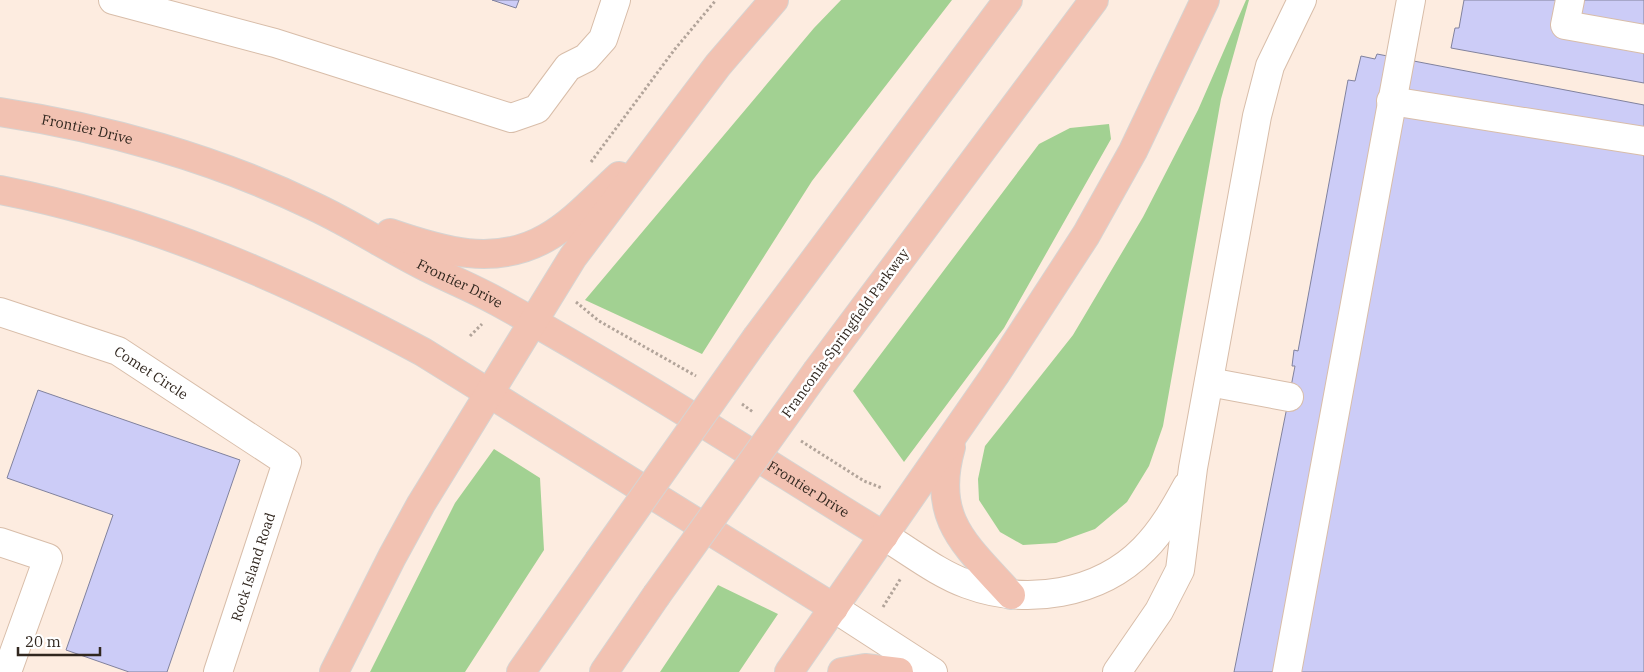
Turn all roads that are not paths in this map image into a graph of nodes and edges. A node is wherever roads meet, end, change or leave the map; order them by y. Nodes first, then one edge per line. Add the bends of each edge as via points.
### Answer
1 (113, 0) edge
2 (616, 0) edge
3 (774, 0) edge
4 (1008, 0) edge
5 (1094, 0) edge
6 (1206, 0) edge
7 (1302, 0) edge
8 (1411, 0) edge
9 (1570, 0) edge
10 (1644, 39) edge
11 (1392, 101) junction
12 (0, 112) edge
13 (1644, 140) edge
14 (660, 141) junction
15 (0, 190) edge
16 (314, 206) junction
17 (0, 312) edge
18 (532, 323) junction
19 (1209, 382) junction
20 (488, 393) junction
21 (1290, 397) dead end
22 (955, 434) junction
23 (288, 462) joint
24 (1193, 468) junction
25 (884, 536) junction
26 (0, 542) edge
27 (1012, 595) junction
28 (834, 608) junction
29 (7, 672) edge
30 (218, 672) edge
31 (334, 672) edge
32 (521, 672) edge
33 (604, 672) edge
34 (789, 672) edge
35 (842, 672) edge
36 (899, 672) edge
37 (933, 672) edge
38 (1117, 672) edge
39 (1287, 672) edge

1 - 2 street via 275,43 511,118 536,109 568,66 586,58 603,39
3 - 14 main road via 736,42
4 - 32 main road, bridge via 757,337
5 - 33 main road, Franconia-Springfield Parkway, bridge via 817,371
6 - 22 main road via 1134,151 1107,199 1035,315
7 - 19 street via 1279,45 1262,91
8 - 11 street
9 - 10 street via 1565,25
11 - 13 street
11 - 39 street
12 - 16 main road, Frontier Drive via 72,126 172,152
14 - 16 main road via 561,227 534,244 507,253 473,254 436,249
14 - 18 main road via 573,257
15 - 20 main road via 120,220 219,254 354,315 423,352
16 - 18 main road, Frontier Drive
17 - 23 street, Comet Circle via 118,351
18 - 20 main road
18 - 25 main road, Frontier Drive
19 - 21 street
19 - 24 street
20 - 28 main road
20 - 31 main road via 392,556
22 - 25 main road
22 - 27 main road via 945,476 946,506 966,546
23 - 30 street, Rock Island Road
24 - 27 street via 1165,523 1131,561 1103,578 1069,590
24 - 38 street via 1180,570 1163,606
25 - 27 street via 965,583
25 - 28 main road
26 - 29 street via 48,558
28 - 34 main road
28 - 37 street
35 - 36 main road via 865,668

